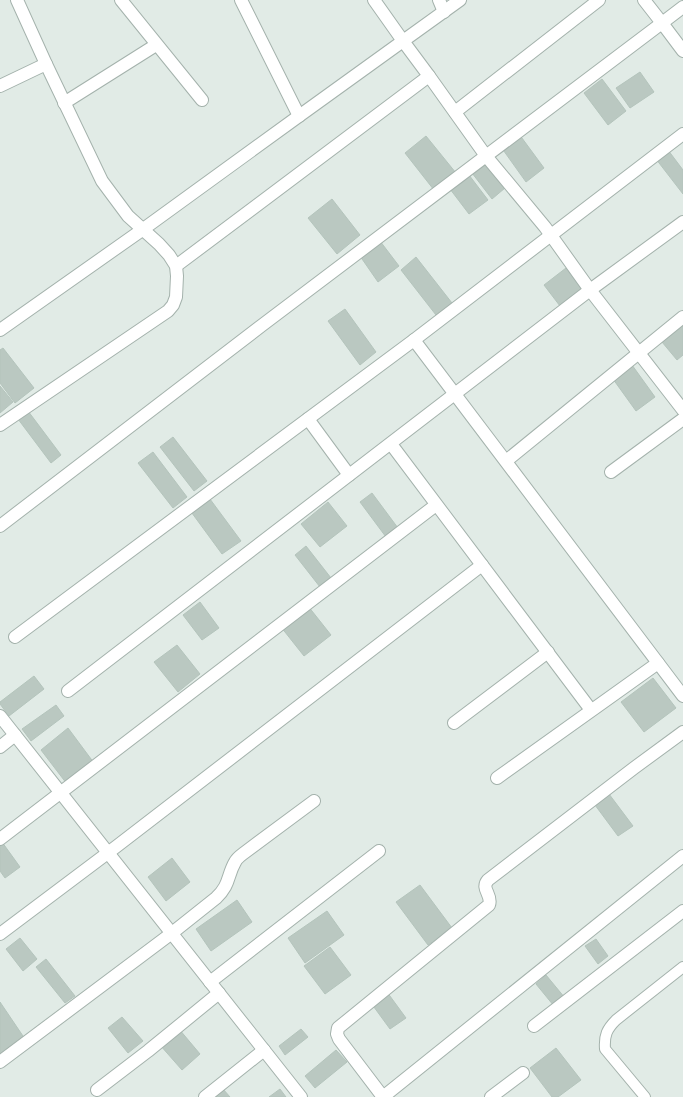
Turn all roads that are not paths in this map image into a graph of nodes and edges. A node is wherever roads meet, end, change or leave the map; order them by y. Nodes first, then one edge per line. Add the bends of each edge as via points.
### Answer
1 (17, 0) edge
2 (121, 0) edge
3 (241, 0) edge
4 (374, 0) edge
5 (438, 0) edge
6 (460, 0) edge
7 (599, 0) edge
8 (644, 0) edge
9 (683, 7) edge
10 (444, 12) junction
11 (662, 23) junction
12 (403, 41) junction
13 (156, 45) junction
14 (683, 51) edge
15 (46, 64) junction
16 (429, 76) junction
17 (0, 86) edge
18 (202, 100) dead end
19 (64, 103) junction
20 (455, 112) junction
21 (299, 116) junction
22 (683, 134) edge
23 (486, 156) junction
24 (683, 222) edge
25 (142, 230) junction
26 (550, 235) junction
27 (176, 266) junction
28 (590, 290) junction
29 (683, 317) edge
30 (0, 330) edge
31 (414, 340) junction
32 (639, 353) junction
33 (455, 394) junction
34 (683, 410) edge
35 (308, 419) junction
36 (683, 419) edge
37 (0, 425) edge
38 (391, 444) junction
39 (506, 461) junction
40 (611, 472) dead end
41 (349, 475) junction
42 (436, 504) junction
43 (0, 526) edge
44 (482, 565) junction
45 (15, 637) dead end
46 (548, 652) junction
47 (658, 663) junction
48 (68, 691) dead end
49 (683, 696) edge
50 (591, 710) junction
51 (0, 716) edge
52 (454, 723) dead end
53 (683, 732) edge
54 (15, 735) junction
55 (0, 746) edge
56 (497, 778) dead end
57 (61, 793) junction
58 (314, 801) dead end
59 (0, 839) edge
60 (379, 850) dead end
61 (108, 852) junction
62 (683, 856) edge
63 (683, 911) edge
64 (172, 933) junction
65 (0, 934) edge
66 (683, 967) edge
67 (210, 982) junction
68 (219, 993) junction
69 (534, 1026) dead end
70 (264, 1050) junction
71 (0, 1062) edge
72 (523, 1073) dead end
73 (97, 1090) dead end
74 (205, 1097) edge
75 (301, 1097) edge
76 (383, 1097) edge
77 (491, 1097) edge
78 (644, 1097) edge

1 - 15 street
2 - 13 street
3 - 21 street
4 - 12 street
5 - 10 street
6 - 10 street
7 - 20 street
8 - 11 street
9 - 11 street
10 - 12 street
11 - 14 street
11 - 23 street
12 - 16 street
12 - 21 street
13 - 18 street
13 - 19 street
15 - 17 street
15 - 19 street
16 - 20 street
16 - 27 street
19 - 25 street via 102,181
20 - 23 street
21 - 25 street
22 - 26 street
23 - 26 street
23 - 43 street
24 - 28 street
25 - 27 street via 159,244
25 - 30 street
26 - 28 street
26 - 31 street
27 - 37 street via 176,298 168,311
28 - 32 street
28 - 33 street
29 - 32 street
31 - 33 street
31 - 35 street
32 - 34 street
32 - 39 street
33 - 38 street
33 - 39 street
35 - 41 street
35 - 45 street
36 - 40 street
38 - 41 street
38 - 42 street
39 - 47 street
41 - 48 street
42 - 44 street
42 - 57 street
44 - 46 street
44 - 61 street
46 - 50 street
46 - 52 street
47 - 49 street
47 - 50 street
50 - 56 street
51 - 54 street
53 - 76 street via 488,880 485,889 490,900 489,906 338,1028 339,1039
54 - 55 street
54 - 57 street
57 - 59 street
57 - 61 street
58 - 64 street via 240,856 222,892
60 - 67 street
61 - 64 street
61 - 65 street
62 - 76 street
63 - 69 street
64 - 67 street
64 - 71 street
66 - 78 lane via 608,1028 606,1048
67 - 68 street
68 - 70 street
68 - 73 street
70 - 74 street
70 - 75 street
72 - 77 street

